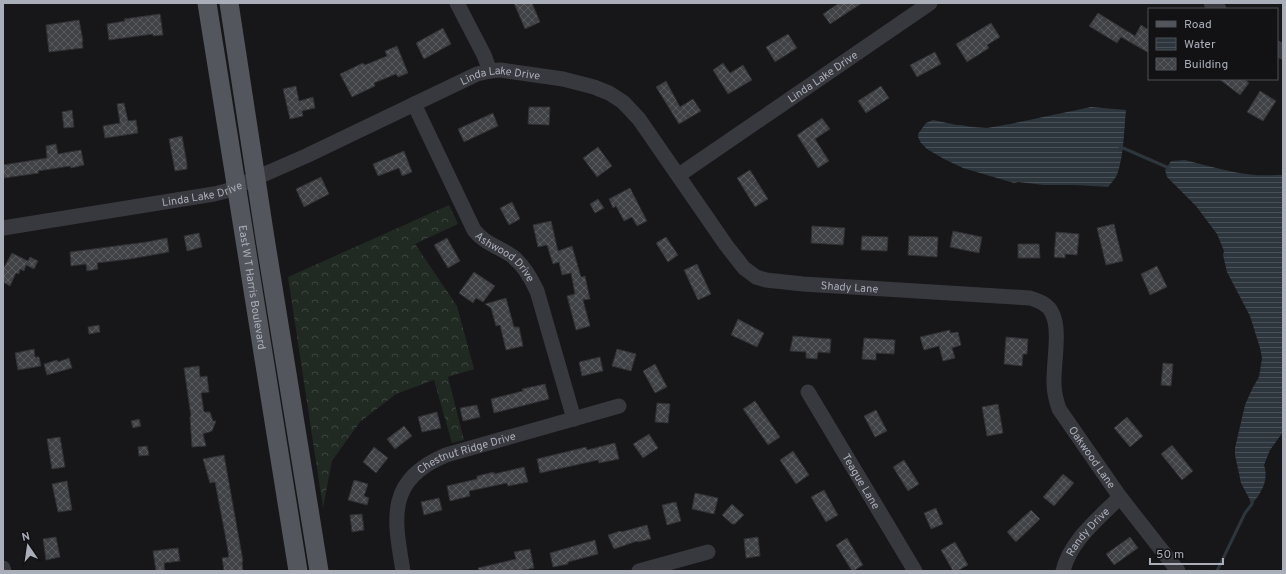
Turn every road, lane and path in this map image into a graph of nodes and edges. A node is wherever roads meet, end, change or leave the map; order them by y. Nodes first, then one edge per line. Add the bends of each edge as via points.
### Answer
1 (207, 3) edge
2 (229, 3) edge
3 (457, 3) edge
4 (930, 3) edge
5 (490, 70) junction
6 (414, 104) junction
7 (679, 175) junction
8 (256, 178) junction
9 (236, 186) junction
10 (3, 228) edge
11 (1056, 327) joint
12 (808, 392) dead end
13 (619, 406) dead end
14 (574, 419) junction
15 (1120, 497) junction
16 (708, 552) dead end
17 (3, 568) edge
18 (4, 571) edge
19 (298, 571) edge
20 (319, 571) edge
21 (403, 571) edge
22 (639, 571) edge
23 (915, 571) edge
24 (1063, 571) edge
25 (1178, 571) edge

1 - 9 main road, East W T Harris Boulevard
2 - 8 main road, East W T Harris Boulevard
3 - 5 street
4 - 7 street, Linda Lake Drive
5 - 6 street, Linda Lake Drive
5 - 7 street, Linda Lake Drive via 563,79 609,93 627,105 640,119
6 - 8 street, Linda Lake Drive
6 - 14 street, Ashwood Drive via 474,230 488,244 513,257 532,278
7 - 11 street, Shady Lane via 726,245 744,268 756,277 803,284 1030,298 1050,309
8 - 9 street, Linda Lake Drive
8 - 20 main road, East W T Harris Boulevard
9 - 10 street, Linda Lake Drive via 214,194
9 - 19 main road, East W T Harris Boulevard
11 - 15 street, Oakwood Lane via 1054,384 1059,409
12 - 23 street, Teague Lane
13 - 14 street, Chestnut Ridge Drive
14 - 21 street, Chestnut Ridge Drive via 446,455 432,460 415,473 406,484 400,498 396,518
15 - 24 street, Randy Drive via 1077,542
15 - 25 street, Oakwood Lane
16 - 22 street
17 - 18 street

